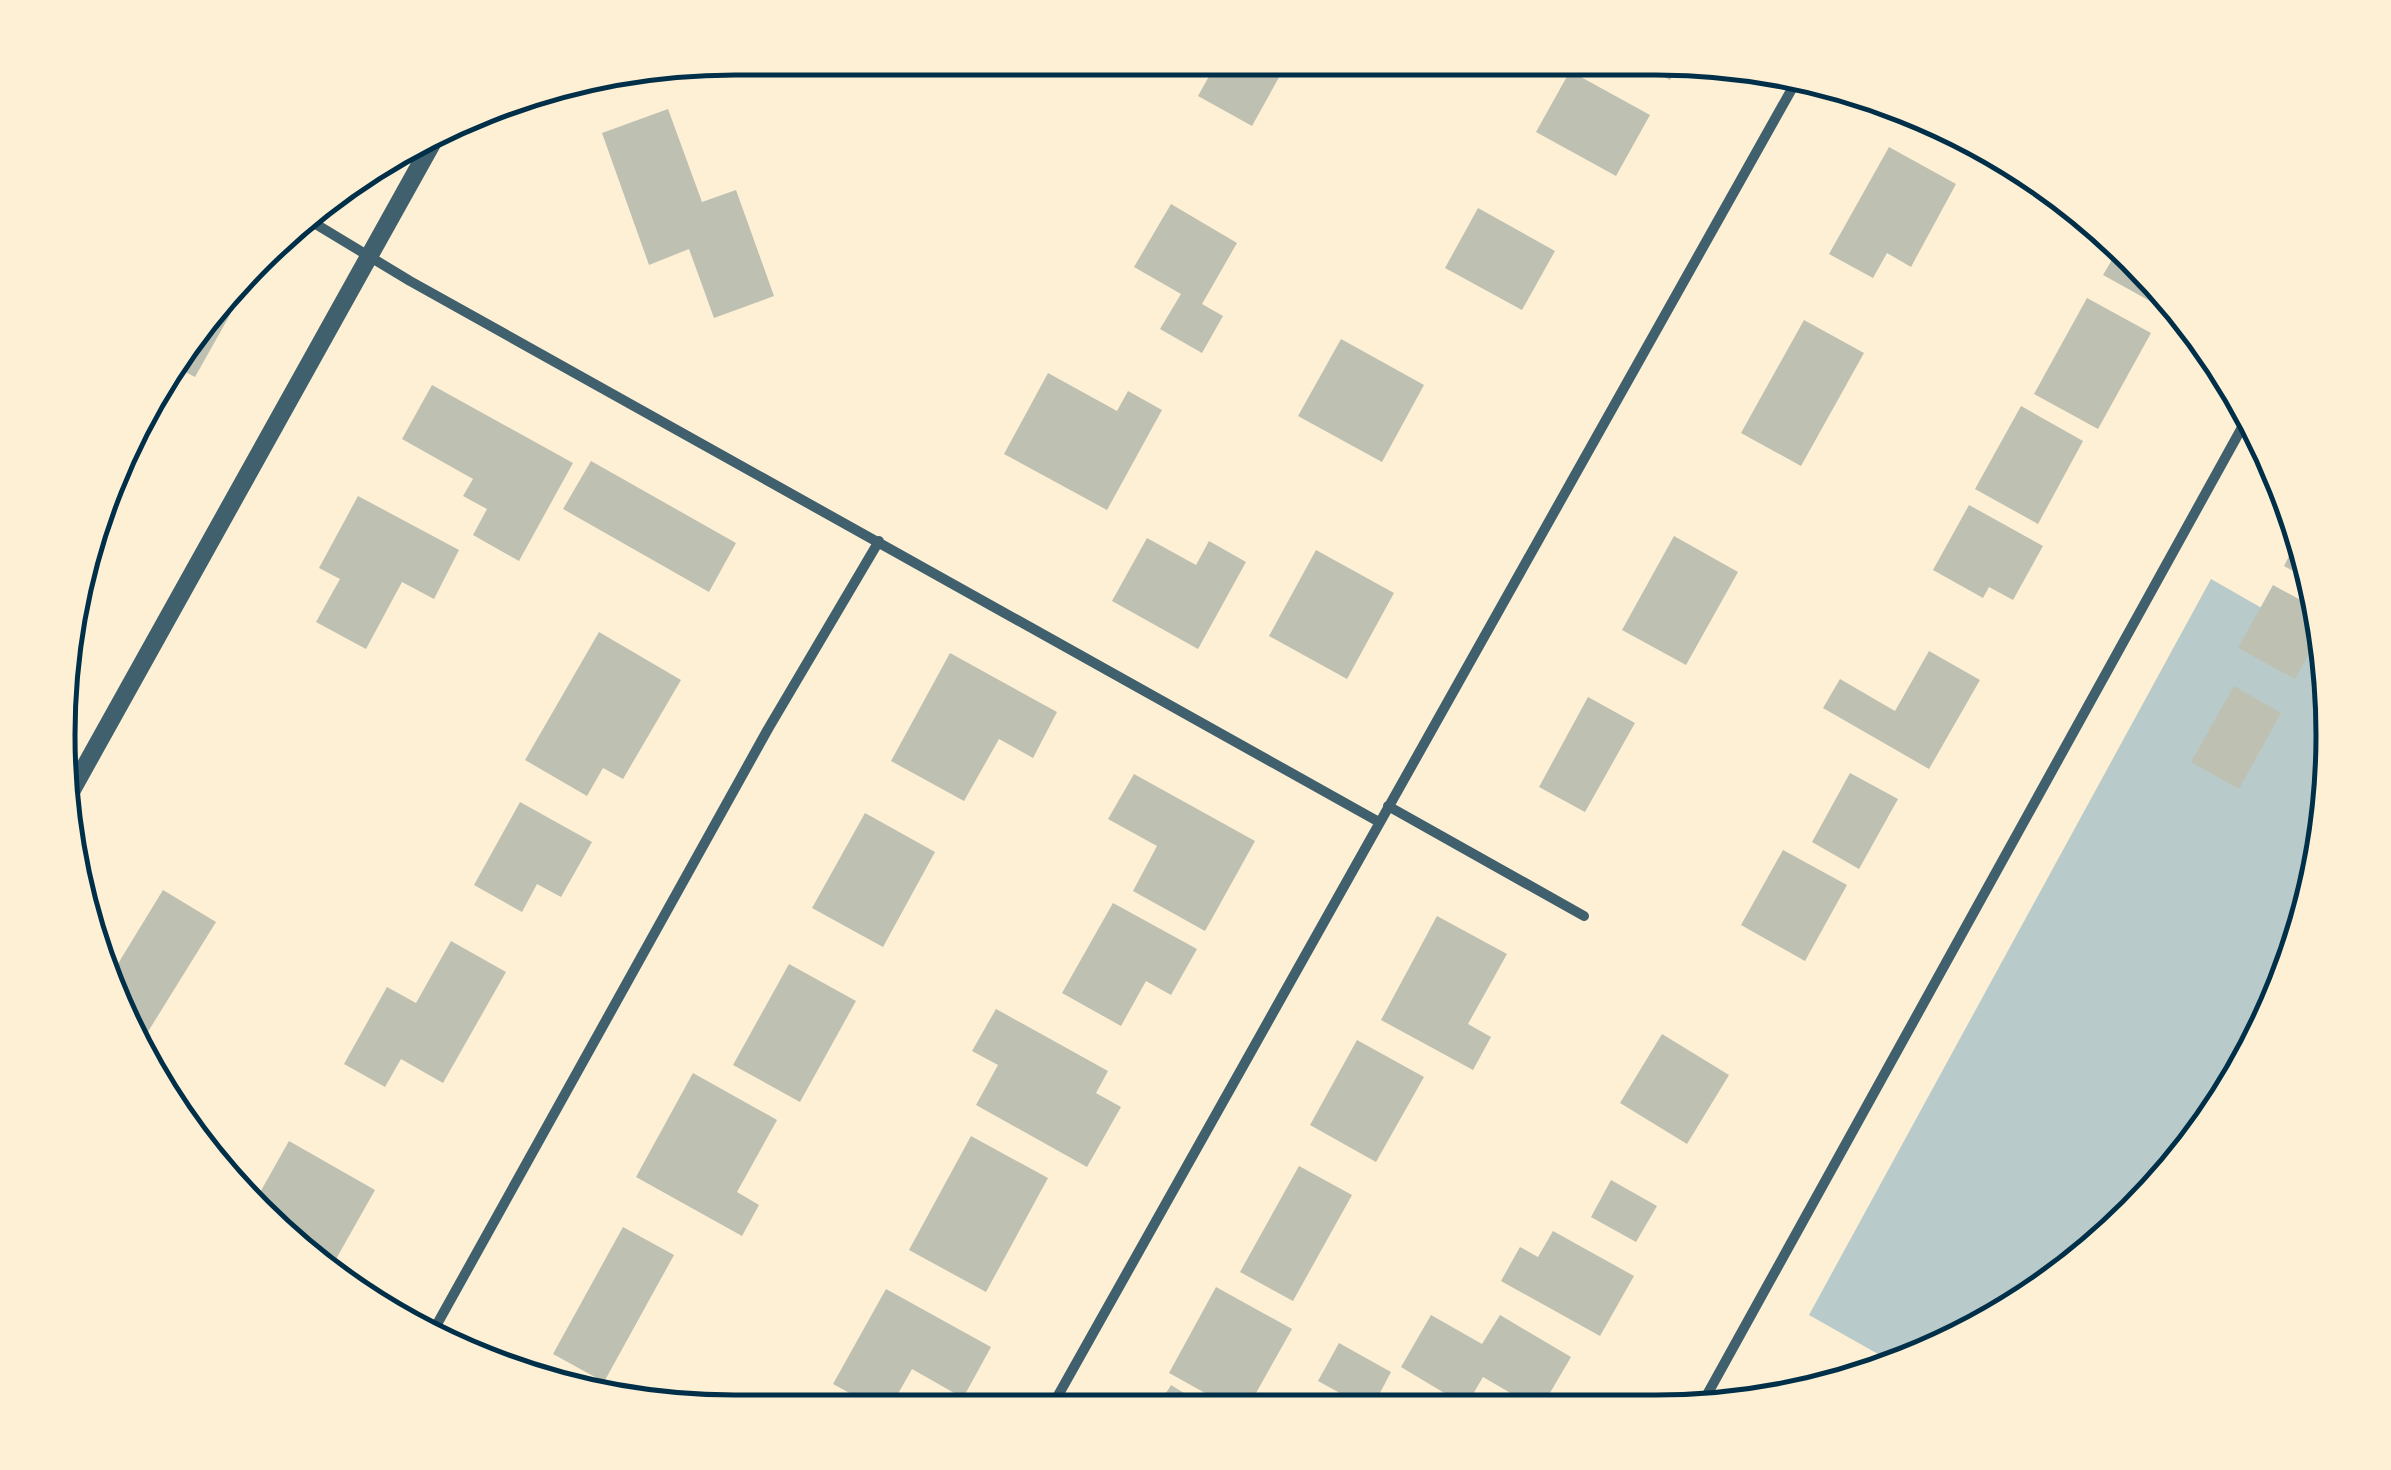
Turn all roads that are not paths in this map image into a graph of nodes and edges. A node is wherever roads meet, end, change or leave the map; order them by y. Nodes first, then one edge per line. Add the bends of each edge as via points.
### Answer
1 (1792, 89) edge
2 (428, 151) edge
3 (317, 224) edge
4 (369, 256) junction
5 (2241, 429) edge
6 (879, 541) junction
7 (77, 783) edge
8 (1388, 806) junction
9 (1380, 822) junction
10 (1584, 916) dead end
11 (437, 1324) edge
12 (1708, 1393) edge
13 (1058, 1395) edge

1 - 8 street
2 - 4 street
3 - 4 street
4 - 6 street
4 - 7 street
5 - 12 street
6 - 9 street
6 - 11 street
8 - 9 street
8 - 10 street
9 - 13 street

